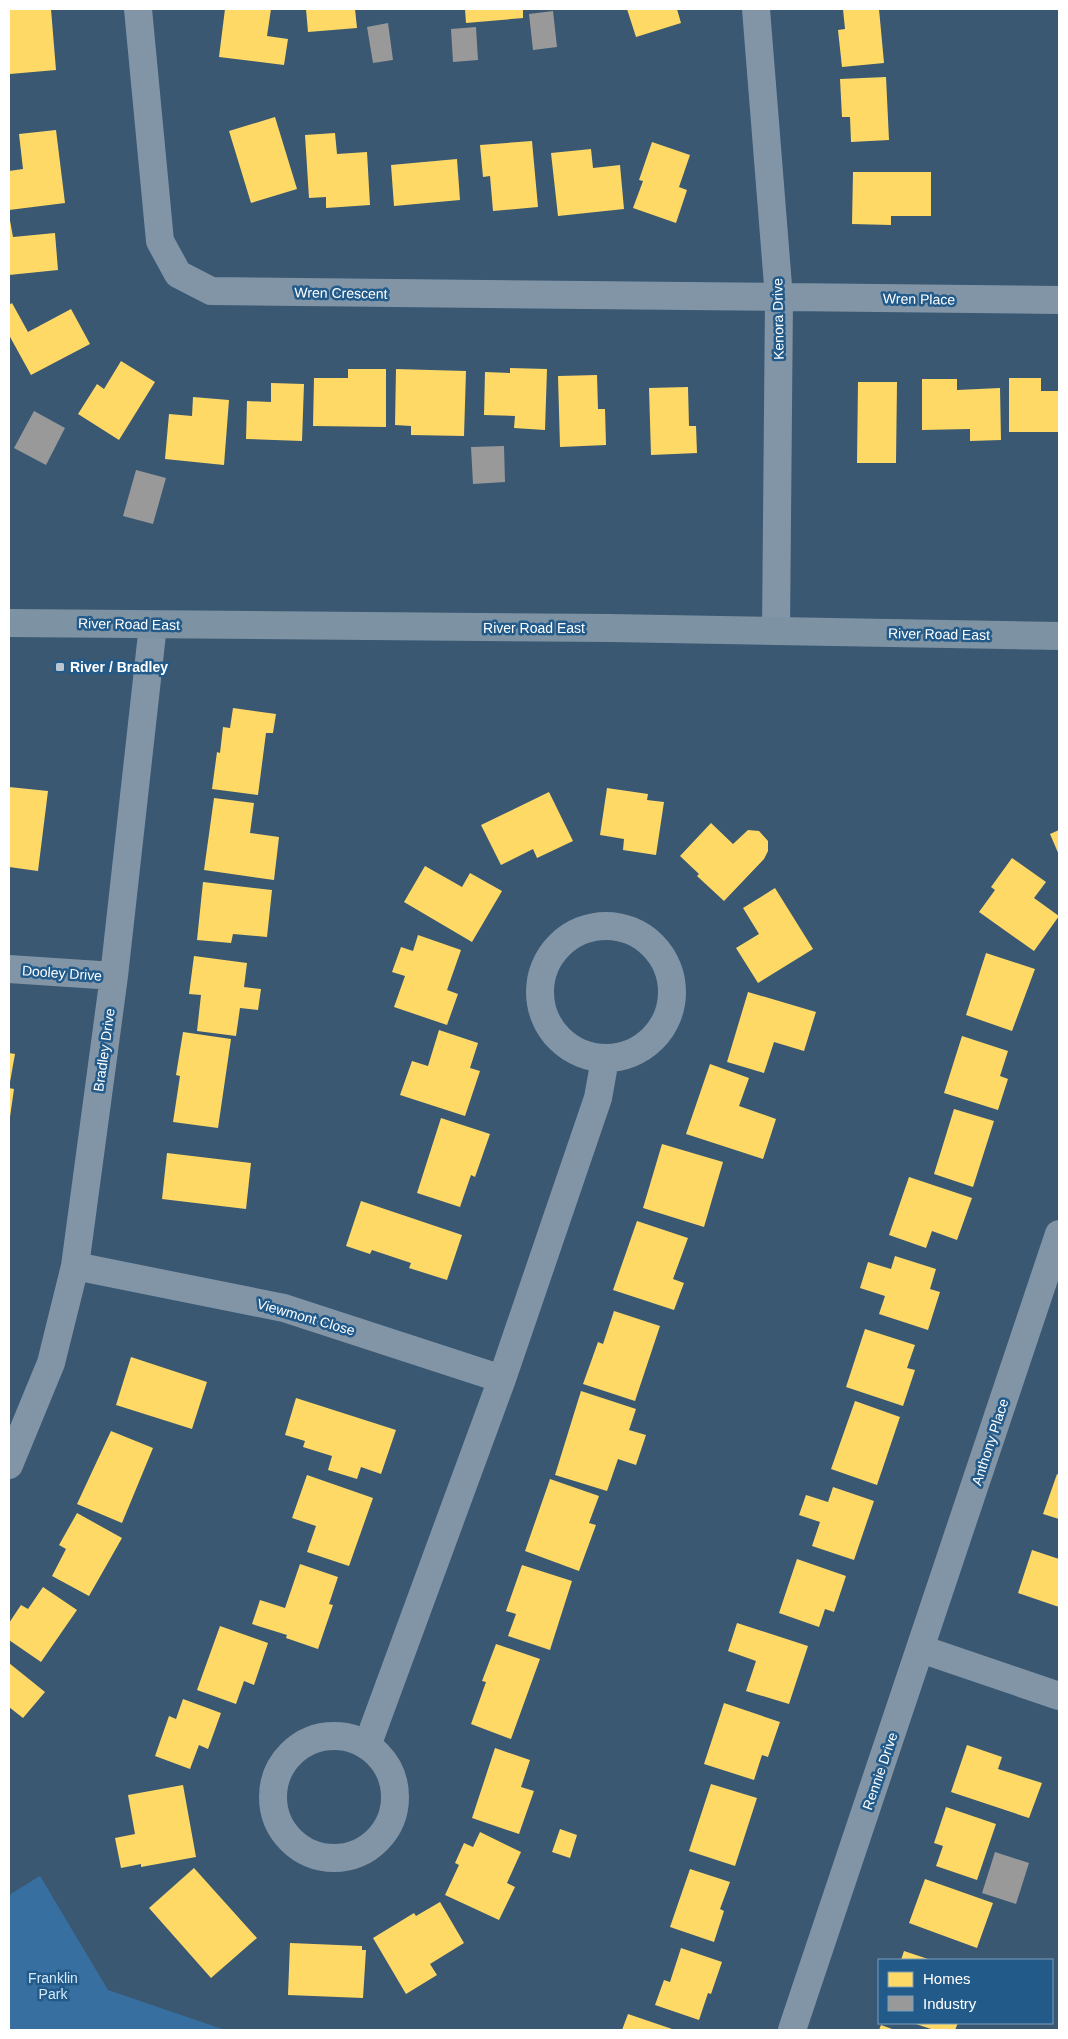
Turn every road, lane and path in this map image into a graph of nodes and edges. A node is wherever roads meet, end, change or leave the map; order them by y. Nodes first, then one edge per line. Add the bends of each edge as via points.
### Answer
1 (138, 9) edge
2 (756, 9) edge
3 (779, 298) junction
4 (1059, 300) edge
5 (9, 623) edge
6 (153, 625) junction
7 (776, 631) junction
8 (1059, 636) edge
9 (9, 969) edge
10 (114, 976) junction
11 (605, 1059) junction
12 (1059, 1234) edge
13 (75, 1266) junction
14 (502, 1378) junction
15 (9, 1465) edge
16 (921, 1649) junction
17 (1059, 1696) edge
18 (367, 1746) junction
19 (792, 2030) edge

1 - 3 street, Wren Crescent via 160,241 178,274 211,292
2 - 3 street, Kenora Drive
3 - 4 street, Wren Place
3 - 7 street, Kenora Drive
5 - 6 street, River Road East
6 - 7 street, River Road East
6 - 10 street, Bradley Drive
7 - 8 street, River Road East
9 - 10 street, Dooley Drive
10 - 13 street, Bradley Drive
11 - 11 street via 627,1055 647,1044 662,1027 670,1006 672,984 665,962 652,944 633,932 611,926 590,928 571,936 555,950 544,969 540,989 542,1010 551,1030 565,1045
11 - 14 street via 598,1098
12 - 16 street, Anthony Place
13 - 14 street, Viewmont Close via 284,1308
13 - 15 street, Bradley Drive via 51,1363
14 - 18 street
16 - 17 street
16 - 19 street, Rennie Drive
18 - 18 street via 349,1738 330,1736 310,1740 293,1751 281,1767 274,1785 273,1805 278,1824 290,1841 306,1852 324,1858 360,1853 375,1843 387,1828 394,1811 395,1792 391,1774 381,1758

